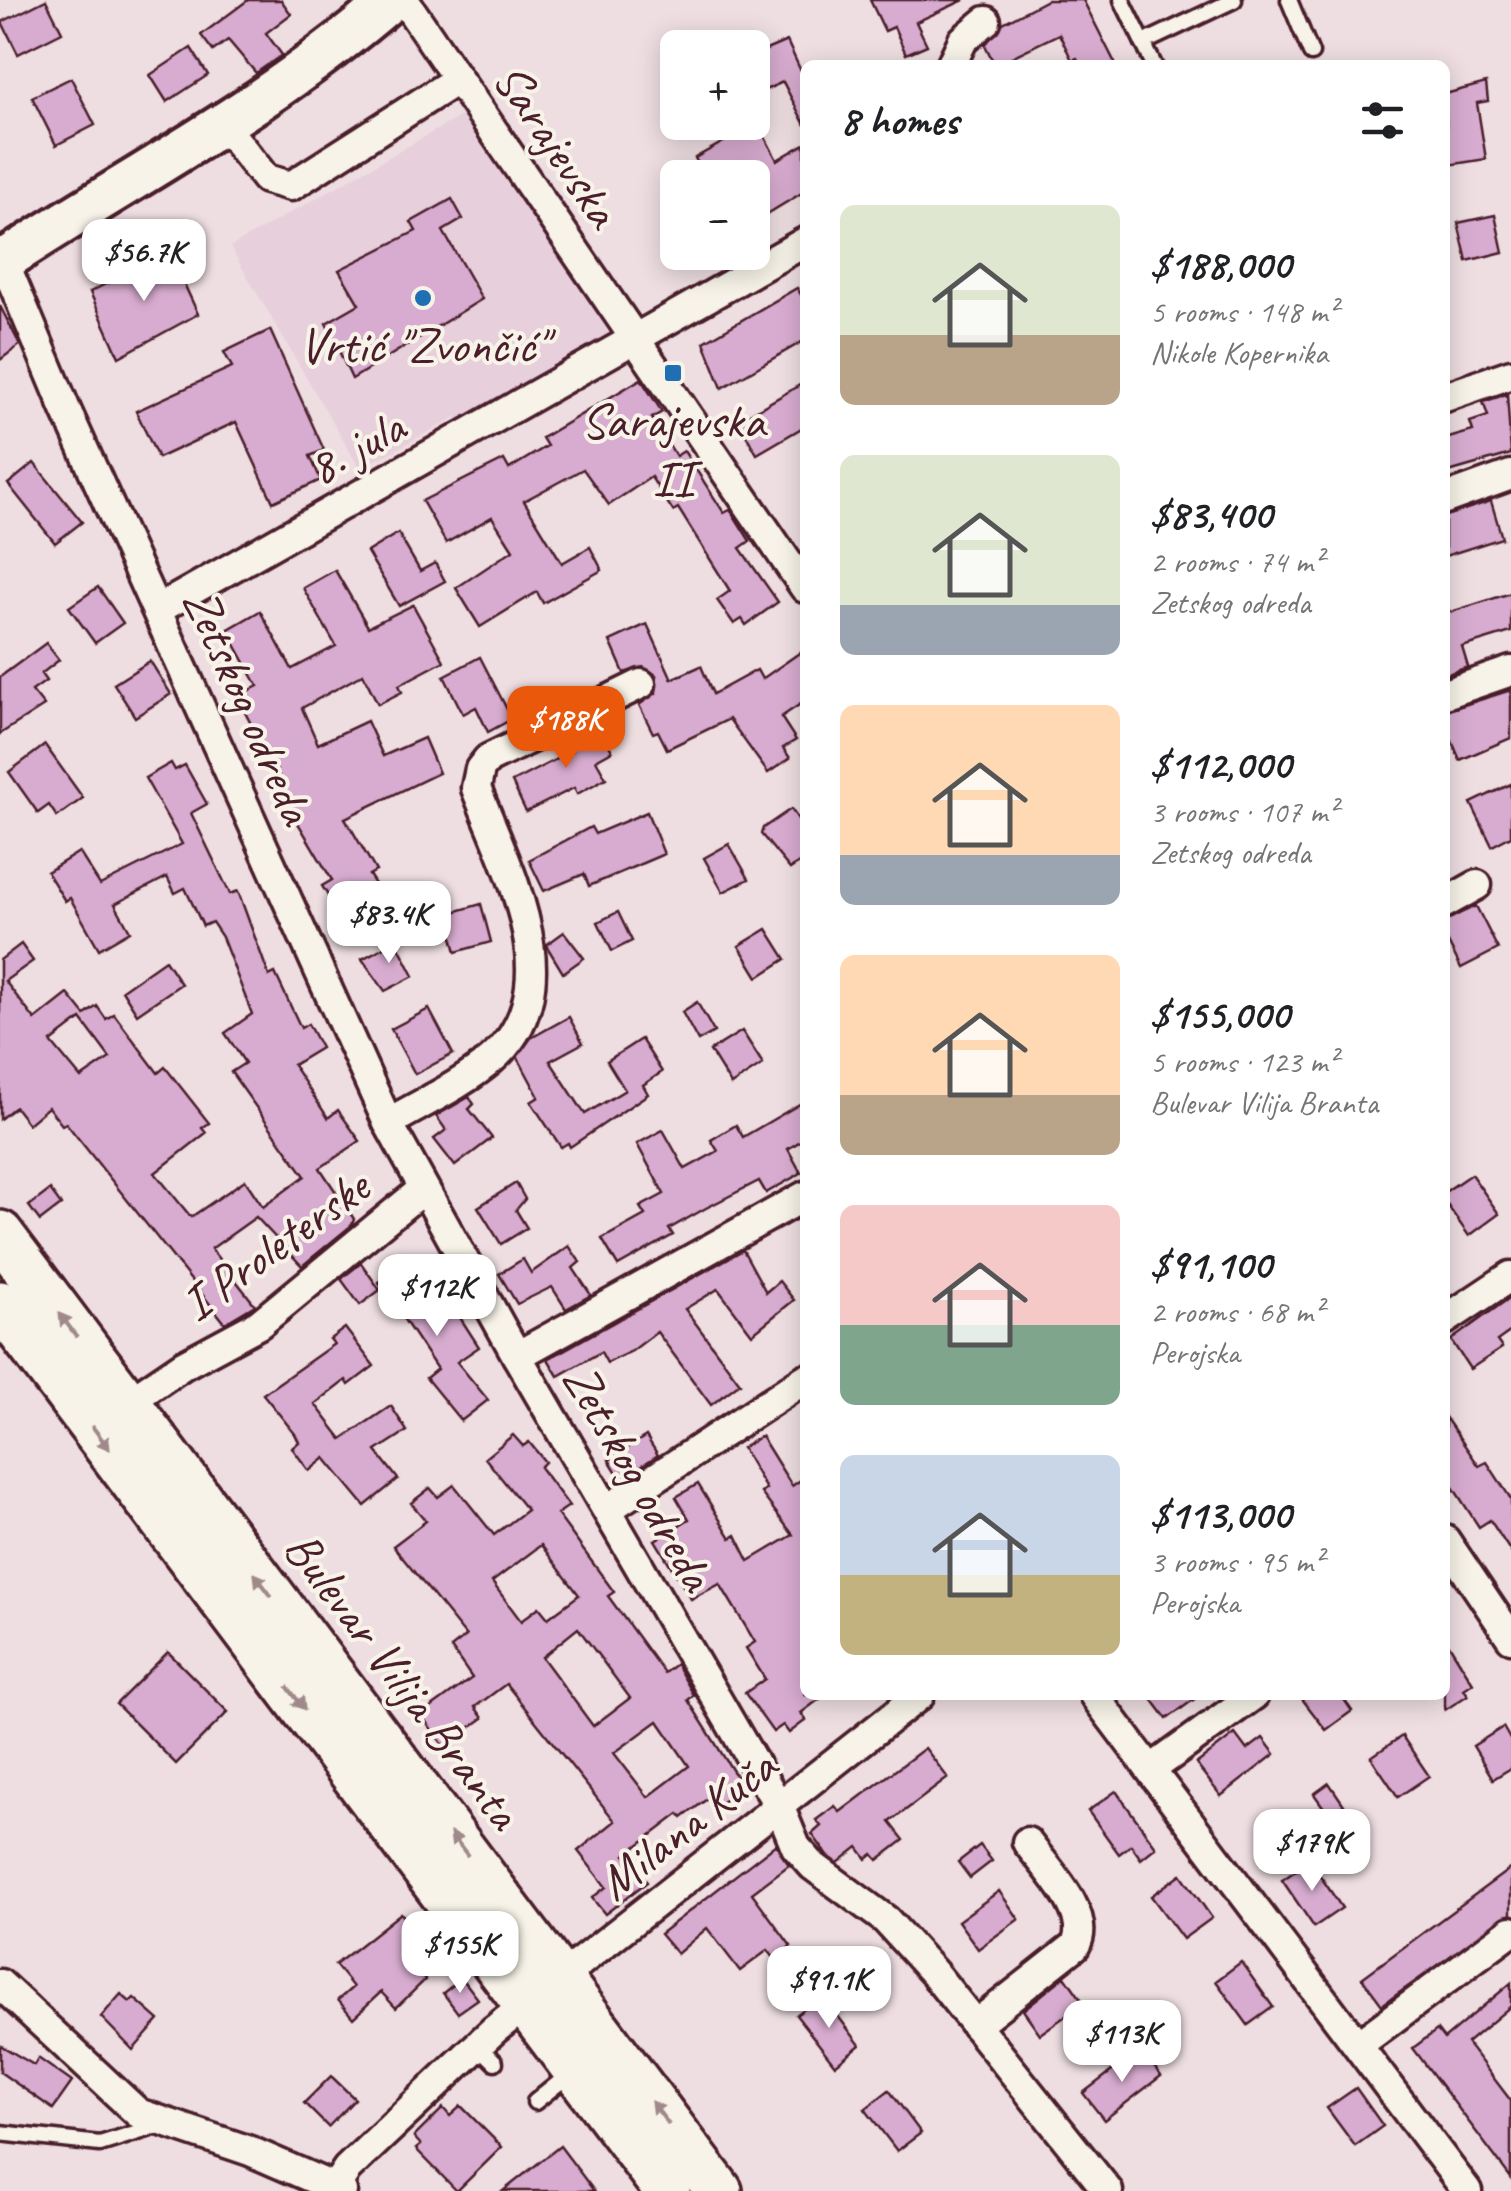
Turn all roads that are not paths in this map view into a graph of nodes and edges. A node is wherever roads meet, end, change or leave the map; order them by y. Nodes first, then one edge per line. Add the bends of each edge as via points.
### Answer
1 (391, 0) edge
2 (404, 0) edge
3 (1122, 0) edge
4 (1234, 0) edge
5 (1289, 0) edge
6 (986, 21) dead end
7 (1143, 43) junction
8 (1311, 53) dead end
9 (953, 60) edge
10 (1152, 60) edge
11 (458, 78) junction
12 (224, 126) junction
13 (800, 245) edge
14 (1, 258) edge
15 (636, 338) junction
16 (1511, 374) edge
17 (1450, 395) edge
18 (1511, 474) edge
19 (1450, 497) edge
20 (800, 581) edge
21 (157, 610) junction
22 (1511, 672) edge
23 (641, 684) dead end
24 (1450, 692) edge
25 (1477, 884) dead end
26 (1450, 900) edge
27 (388, 1123) junction
28 (423, 1189) junction
29 (800, 1199) edge
30 (0, 1234) edge
31 (1511, 1276) edge
32 (0, 1304) edge
33 (1450, 1317) edge
34 (516, 1356) junction
35 (800, 1382) edge
36 (127, 1403) junction
37 (608, 1509) junction
38 (1450, 1547) edge
39 (1511, 1638) edge
40 (914, 1700) edge
41 (1098, 1700) edge
42 (1247, 1700) edge
43 (1153, 1768) junction
44 (780, 1808) junction
45 (1027, 1842) dead end
46 (1511, 1930) edge
47 (0, 1984) edge
48 (543, 1991) junction
49 (975, 2025) junction
50 (1358, 2045) junction
51 (575, 2070) junction
52 (535, 2102) dead end
53 (164, 2124) junction
54 (0, 2134) edge
55 (338, 2189) edge
56 (666, 2191) edge
57 (719, 2191) edge
58 (1108, 2191) edge
59 (1467, 2191) edge

1 - 12 street via 330,53
2 - 11 street, Sarajevska
3 - 7 lane
4 - 7 lane
5 - 8 lane
6 - 9 street via 963,40
7 - 10 lane
11 - 12 street via 290,186 266,179
11 - 15 street, Sarajevska
12 - 14 street
13 - 15 street, 8. jula
14 - 21 street, Zetskog odreda
15 - 20 street, Sarajevska
15 - 21 street, 8. jula
16 - 17 street
18 - 19 street
21 - 27 street, Zetskog odreda
22 - 24 street
23 - 27 street via 488,759 480,769 476,788 525,921 532,971 526,1004 491,1060
25 - 26 street
27 - 28 street, Zetskog odreda
28 - 34 street, Zetskog odreda
28 - 36 street, I Proleterske via 259,1324
29 - 34 street
36 -> 30 main road, Bulevar Vilija Branta
31 - 33 street
32 -> 48 main road, Bulevar Vilija Branta
34 - 37 street, Zetskog odreda
35 - 37 street
48 -> 36 main road, Bulevar Vilija Branta
37 - 44 street, Zetskog odreda
38 - 39 street
40 - 44 street, Milana Kuča
41 - 43 street
42 - 43 street
43 - 50 street
44 - 48 street, Milana Kuča
44 - 49 street, Zetskog odreda via 796,1847 813,1866 886,1920
45 - 49 street via 1076,1914 1079,1940
46 - 50 street
47 - 53 street via 130,2108
48 - 51 main road, Bulevar Vilija Branta
48 - 55 street, Milana Kuča via 487,2053 347,2169
57 -> 48 main road, Bulevar Vilija Branta
49 - 58 street, Zetskog odreda
50 - 59 street
51 - 52 lane
51 - 56 main road, Bulevar Vilija Branta
53 - 54 lane via 100,2144
53 - 55 street

